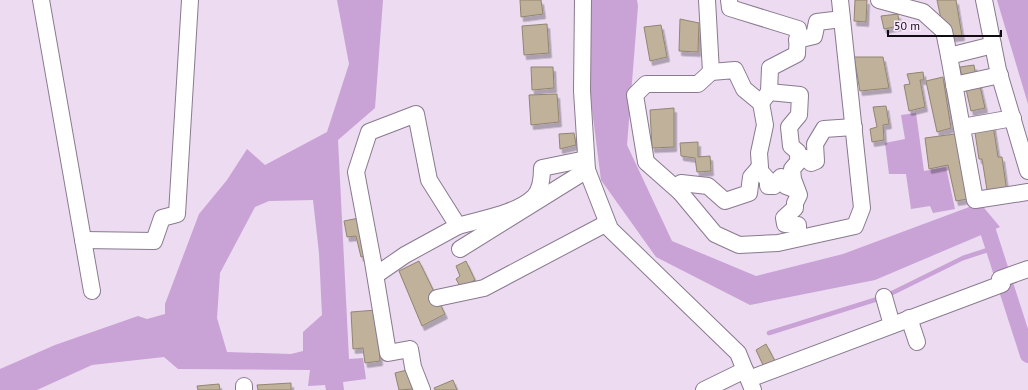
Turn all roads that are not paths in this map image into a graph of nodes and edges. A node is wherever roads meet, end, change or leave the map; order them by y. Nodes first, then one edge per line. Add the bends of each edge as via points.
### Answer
1 (41, 0) edge
2 (190, 0) edge
3 (583, 0) edge
4 (707, 0) edge
5 (729, 0) edge
6 (840, 0) edge
7 (879, 0) edge
8 (984, 0) edge
9 (842, 19) junction
10 (798, 40) junction
11 (993, 45) junction
12 (949, 56) junction
13 (711, 72) junction
14 (1000, 75) junction
15 (954, 84) junction
16 (765, 98) junction
17 (1013, 118) junction
18 (962, 126) junction
19 (854, 127) junction
20 (798, 158) junction
21 (586, 164) junction
22 (758, 169) junction
23 (1028, 171) edge
24 (796, 189) junction
25 (680, 192) junction
26 (1028, 192) edge
27 (607, 223) junction
28 (458, 226) junction
29 (798, 238) junction
30 (83, 240) junction
31 (460, 249) dead end
32 (1028, 269) edge
33 (376, 275) junction
34 (92, 291) dead end
35 (884, 297) dead end
36 (437, 298) dead end
37 (909, 318) junction
38 (892, 325) junction
39 (917, 342) dead end
40 (749, 380) edge
41 (422, 390) edge
42 (704, 390) edge

1 - 30 street
2 - 30 street via 177,214 162,218 154,241
3 - 21 street via 582,91
4 - 13 street
5 - 10 street via 730,8 798,29
6 - 9 street
7 - 12 street via 923,12 944,31
8 - 11 street
9 - 10 street via 817,22 814,36
9 - 19 street
10 - 16 street via 797,54 770,68
11 - 12 street
11 - 14 street
12 - 15 street
13 - 16 street via 735,70 744,88
13 - 25 street via 698,84 646,84 635,95 646,162
14 - 15 street
14 - 17 street
15 - 18 street
16 - 20 street via 800,94 799,115 789,127 791,146 798,152
16 - 22 street via 765,125
17 - 18 street
17 - 23 street
18 - 26 street via 975,200
19 - 20 street via 824,129 815,144 816,161 811,163 806,158
19 - 29 street via 862,208 855,226
20 - 24 street via 799,161 792,169
21 - 27 street
21 - 28 street via 542,168 542,180 535,197 514,210
21 - 31 street
22 - 24 street via 768,180 768,186 774,186 781,177 785,178 786,186
22 - 25 street via 751,177 749,193 725,201 708,186 681,184
24 - 29 street via 799,195 795,208 784,218 784,224 798,225
25 - 29 street via 716,234 739,245
27 - 36 street via 484,288
27 - 40 street via 610,229 738,353
28 - 33 street via 405,255
28 - 33 street via 429,180 416,114 369,132 356,172
30 - 34 street
32 - 37 street via 1000,279 1002,284
33 - 41 street via 388,353 410,350 413,367
35 - 38 street
37 - 38 street
37 - 39 street
38 - 40 street
40 - 42 street

